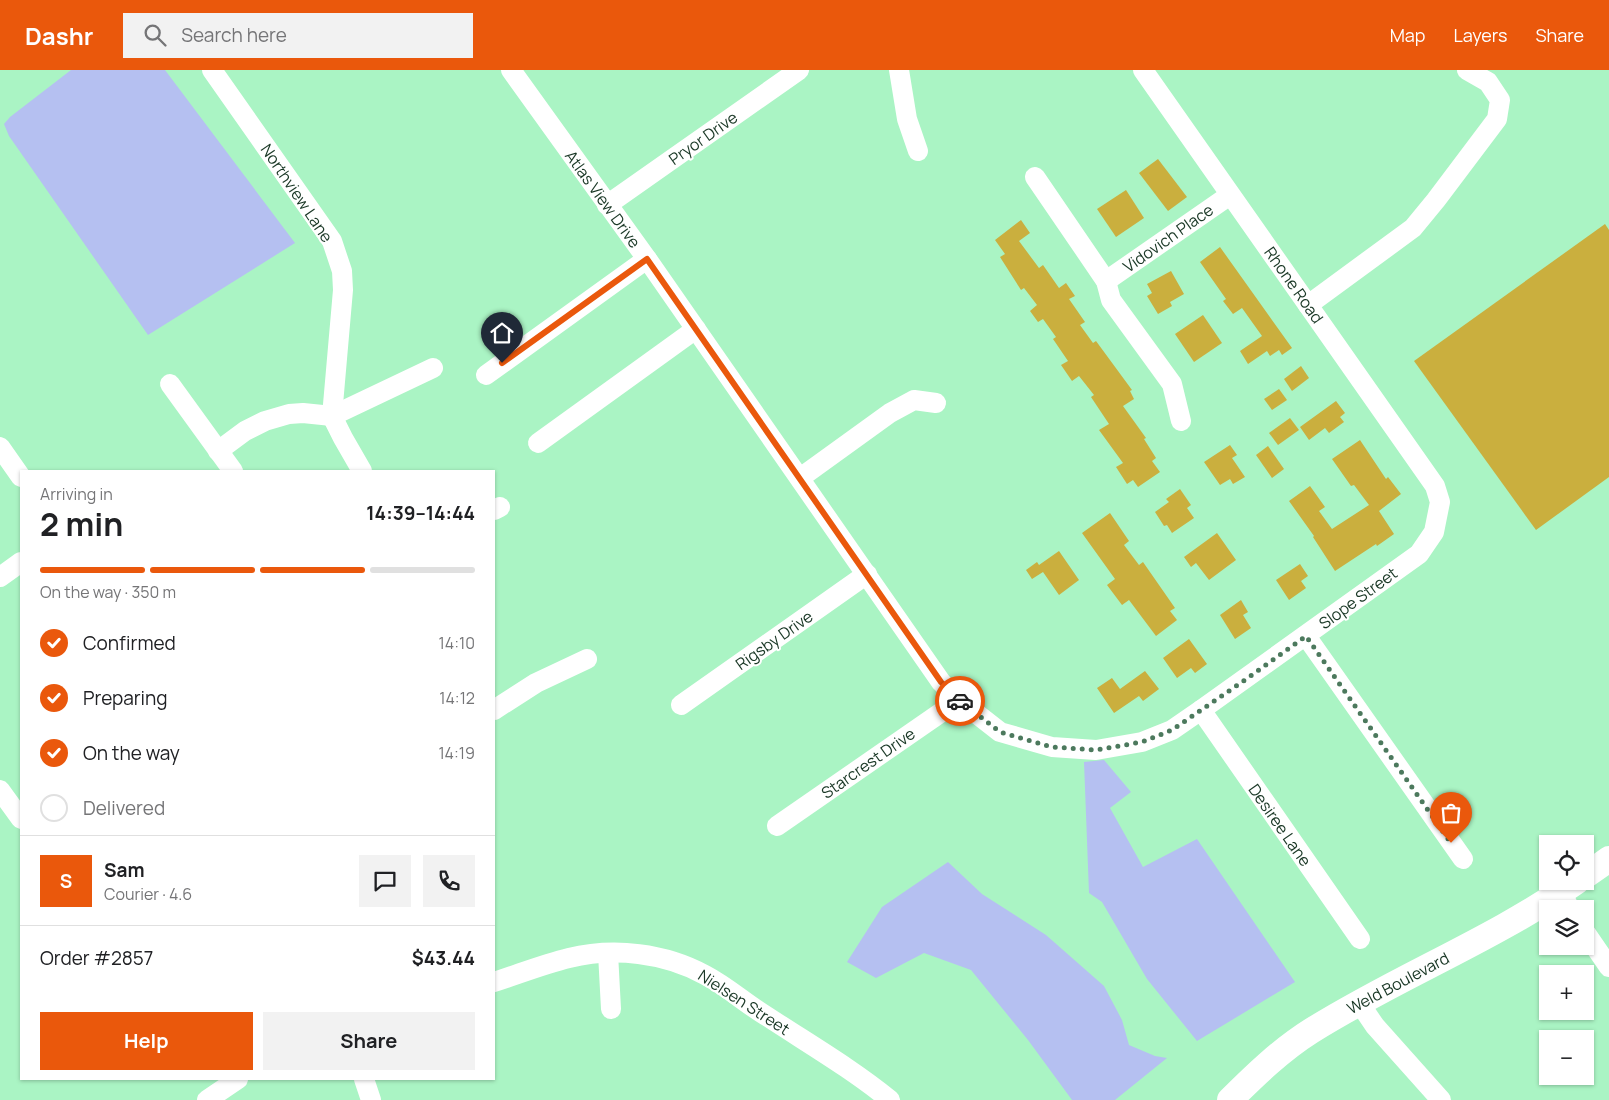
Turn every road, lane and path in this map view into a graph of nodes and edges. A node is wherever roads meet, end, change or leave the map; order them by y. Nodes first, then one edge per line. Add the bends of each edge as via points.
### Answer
1 (212, 70) edge
2 (511, 70) edge
3 (799, 70) edge
4 (899, 70) edge
5 (1143, 70) edge
6 (1467, 70) edge
7 (918, 152) dead end
8 (1035, 177) dead end
9 (1230, 195) junction
10 (607, 205) junction
11 (647, 259) junction
12 (1106, 281) junction
13 (1308, 305) junction
14 (696, 329) junction
15 (433, 368) dead end
16 (486, 375) dead end
17 (170, 384) dead end
18 (936, 403) dead end
19 (332, 416) junction
20 (1181, 421) dead end
21 (538, 444) dead end
22 (0, 447) edge
23 (218, 451) junction
24 (232, 470) edge
25 (361, 470) edge
26 (20, 476) edge
27 (800, 478) junction
28 (1440, 502) joint
29 (20, 563) edge
30 (867, 574) junction
31 (0, 577) edge
32 (1306, 636) junction
33 (587, 659) dead end
34 (497, 700) edge
35 (959, 700) junction
36 (681, 705) dead end
37 (1201, 710) junction
38 (0, 790) edge
39 (20, 818) edge
40 (777, 826) dead end
41 (1463, 858) dead end
42 (1609, 859) edge
43 (1594, 870) edge
44 (1569, 894) edge
45 (1360, 940) dead end
46 (1594, 945) edge
47 (608, 953) junction
48 (1609, 967) edge
49 (495, 982) edge
50 (1360, 1004) junction
51 (611, 1009) dead end
52 (237, 1080) edge
53 (364, 1080) edge
54 (207, 1100) edge
55 (370, 1100) edge
56 (890, 1100) edge
57 (1230, 1100) edge
58 (1441, 1100) edge

1 - 19 street, Northview Lane via 332,241 342,271 343,290
2 - 10 street, Atlas View Drive
3 - 10 street, Pryor Drive
4 - 7 street via 907,119
5 - 9 street, Rhone Road
6 - 13 street via 1488,82 1500,100 1497,119 1413,228
8 - 12 street
9 - 12 street, Vidovich Place
9 - 13 street, Rhone Road
10 - 11 street, Atlas View Drive
11 - 14 street, Atlas View Drive
11 - 16 street
12 - 20 street via 1111,300 1172,384
13 - 28 street, Rhone Road via 1434,486
14 - 21 street
14 - 27 street, Atlas View Drive
15 - 19 street
17 - 23 street
18 - 27 street via 914,400 890,413
19 - 23 street via 303,413 275,417 246,431
19 - 25 street
22 - 26 street
23 - 24 street
27 - 30 street, Atlas View Drive
28 - 32 street, Slope Street via 1434,532 1419,554
29 - 31 street
30 - 35 street, Atlas View Drive via 941,682
30 - 36 street, Rigsby Drive
32 - 37 street, Slope Street
32 - 41 street
33 - 34 street
35 - 37 street, Atlas View Drive via 1000,732 1052,747 1096,750 1142,742 1172,730
35 - 40 street, Starcrest Drive
37 - 45 street, Desiree Lane
38 - 39 street
42 - 43 main road
44 - 50 main road, Weld Boulevard via 1405,977
46 - 48 street
47 - 49 street, Nielsen Street via 569,958
47 - 51 street
47 - 56 street, Nielsen Street via 655,957 704,974
50 - 57 main road, Weld Boulevard via 1310,1031 1268,1063
50 - 58 street via 1375,1026
52 - 54 street
53 - 55 street

